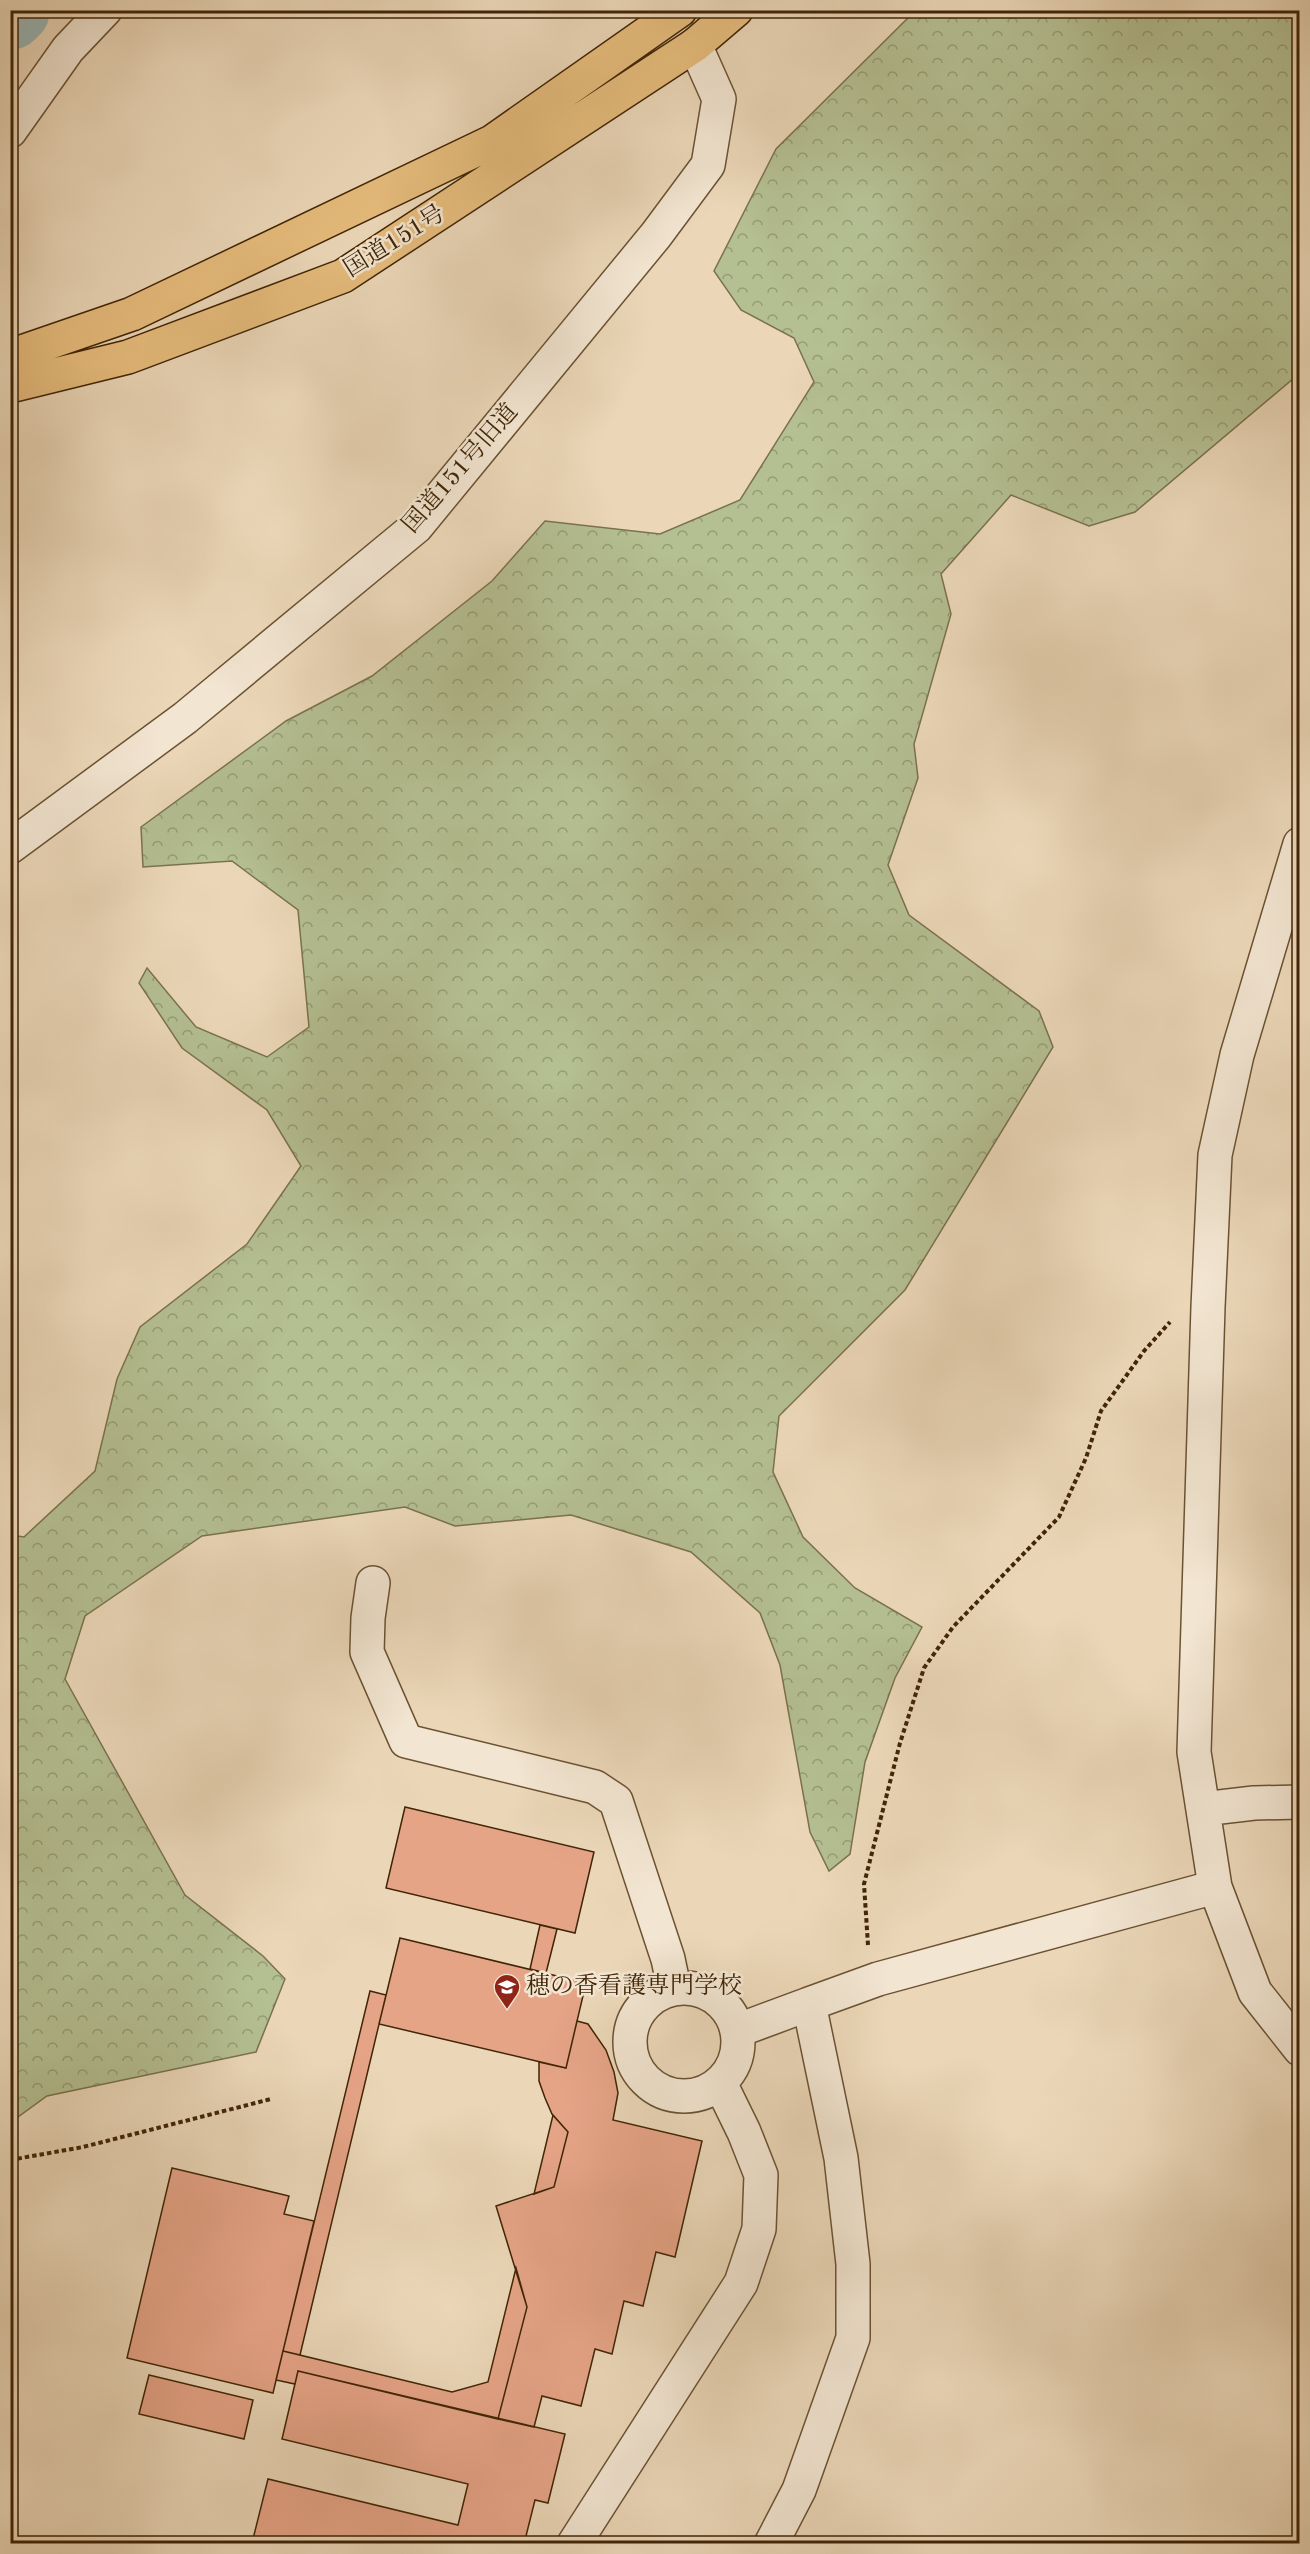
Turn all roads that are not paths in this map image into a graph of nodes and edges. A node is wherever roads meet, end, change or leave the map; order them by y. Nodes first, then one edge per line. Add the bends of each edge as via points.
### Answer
1 (105, 10) edge
2 (680, 10) edge
3 (735, 10) edge
4 (695, 45) junction
5 (10, 131) edge
6 (10, 356) edge
7 (10, 386) edge
8 (1299, 844) edge
9 (10, 847) edge
10 (373, 1584) dead end
11 (1299, 1802) edge
12 (1203, 1809) junction
13 (1215, 1887) junction
14 (674, 1988) junction
15 (809, 2004) junction
16 (739, 2030) junction
17 (1299, 2049) edge
18 (720, 2083) junction
19 (574, 2544) edge
20 (771, 2544) edge

1 - 5 street via 68,49
2 - 6 highway, 国道151号 via 492,142 132,314
3 - 4 highway, 国道151号
4 - 7 highway, 国道151号 via 343,276 128,357
4 - 9 street, 国道151号旧道 via 719,99 708,165 656,235 416,527 185,717
8 - 12 street via 1237,1055 1215,1155 1194,1752
10 - 14 street via 367,1652 406,1741 595,1787 616,1802
11 - 12 street
12 - 13 street
13 - 15 street via 878,1978
13 - 17 street via 1255,1992
14 - 16 street via 708,1992 722,2002
14 - 18 street via 651,1999 635,2018 630,2052 637,2070 666,2093 685,2097
15 - 16 street
15 - 20 street via 841,2158 853,2264 853,2338 799,2490
16 - 18 street via 739,2051 732,2069
18 - 19 street via 761,2175 759,2229 741,2283

